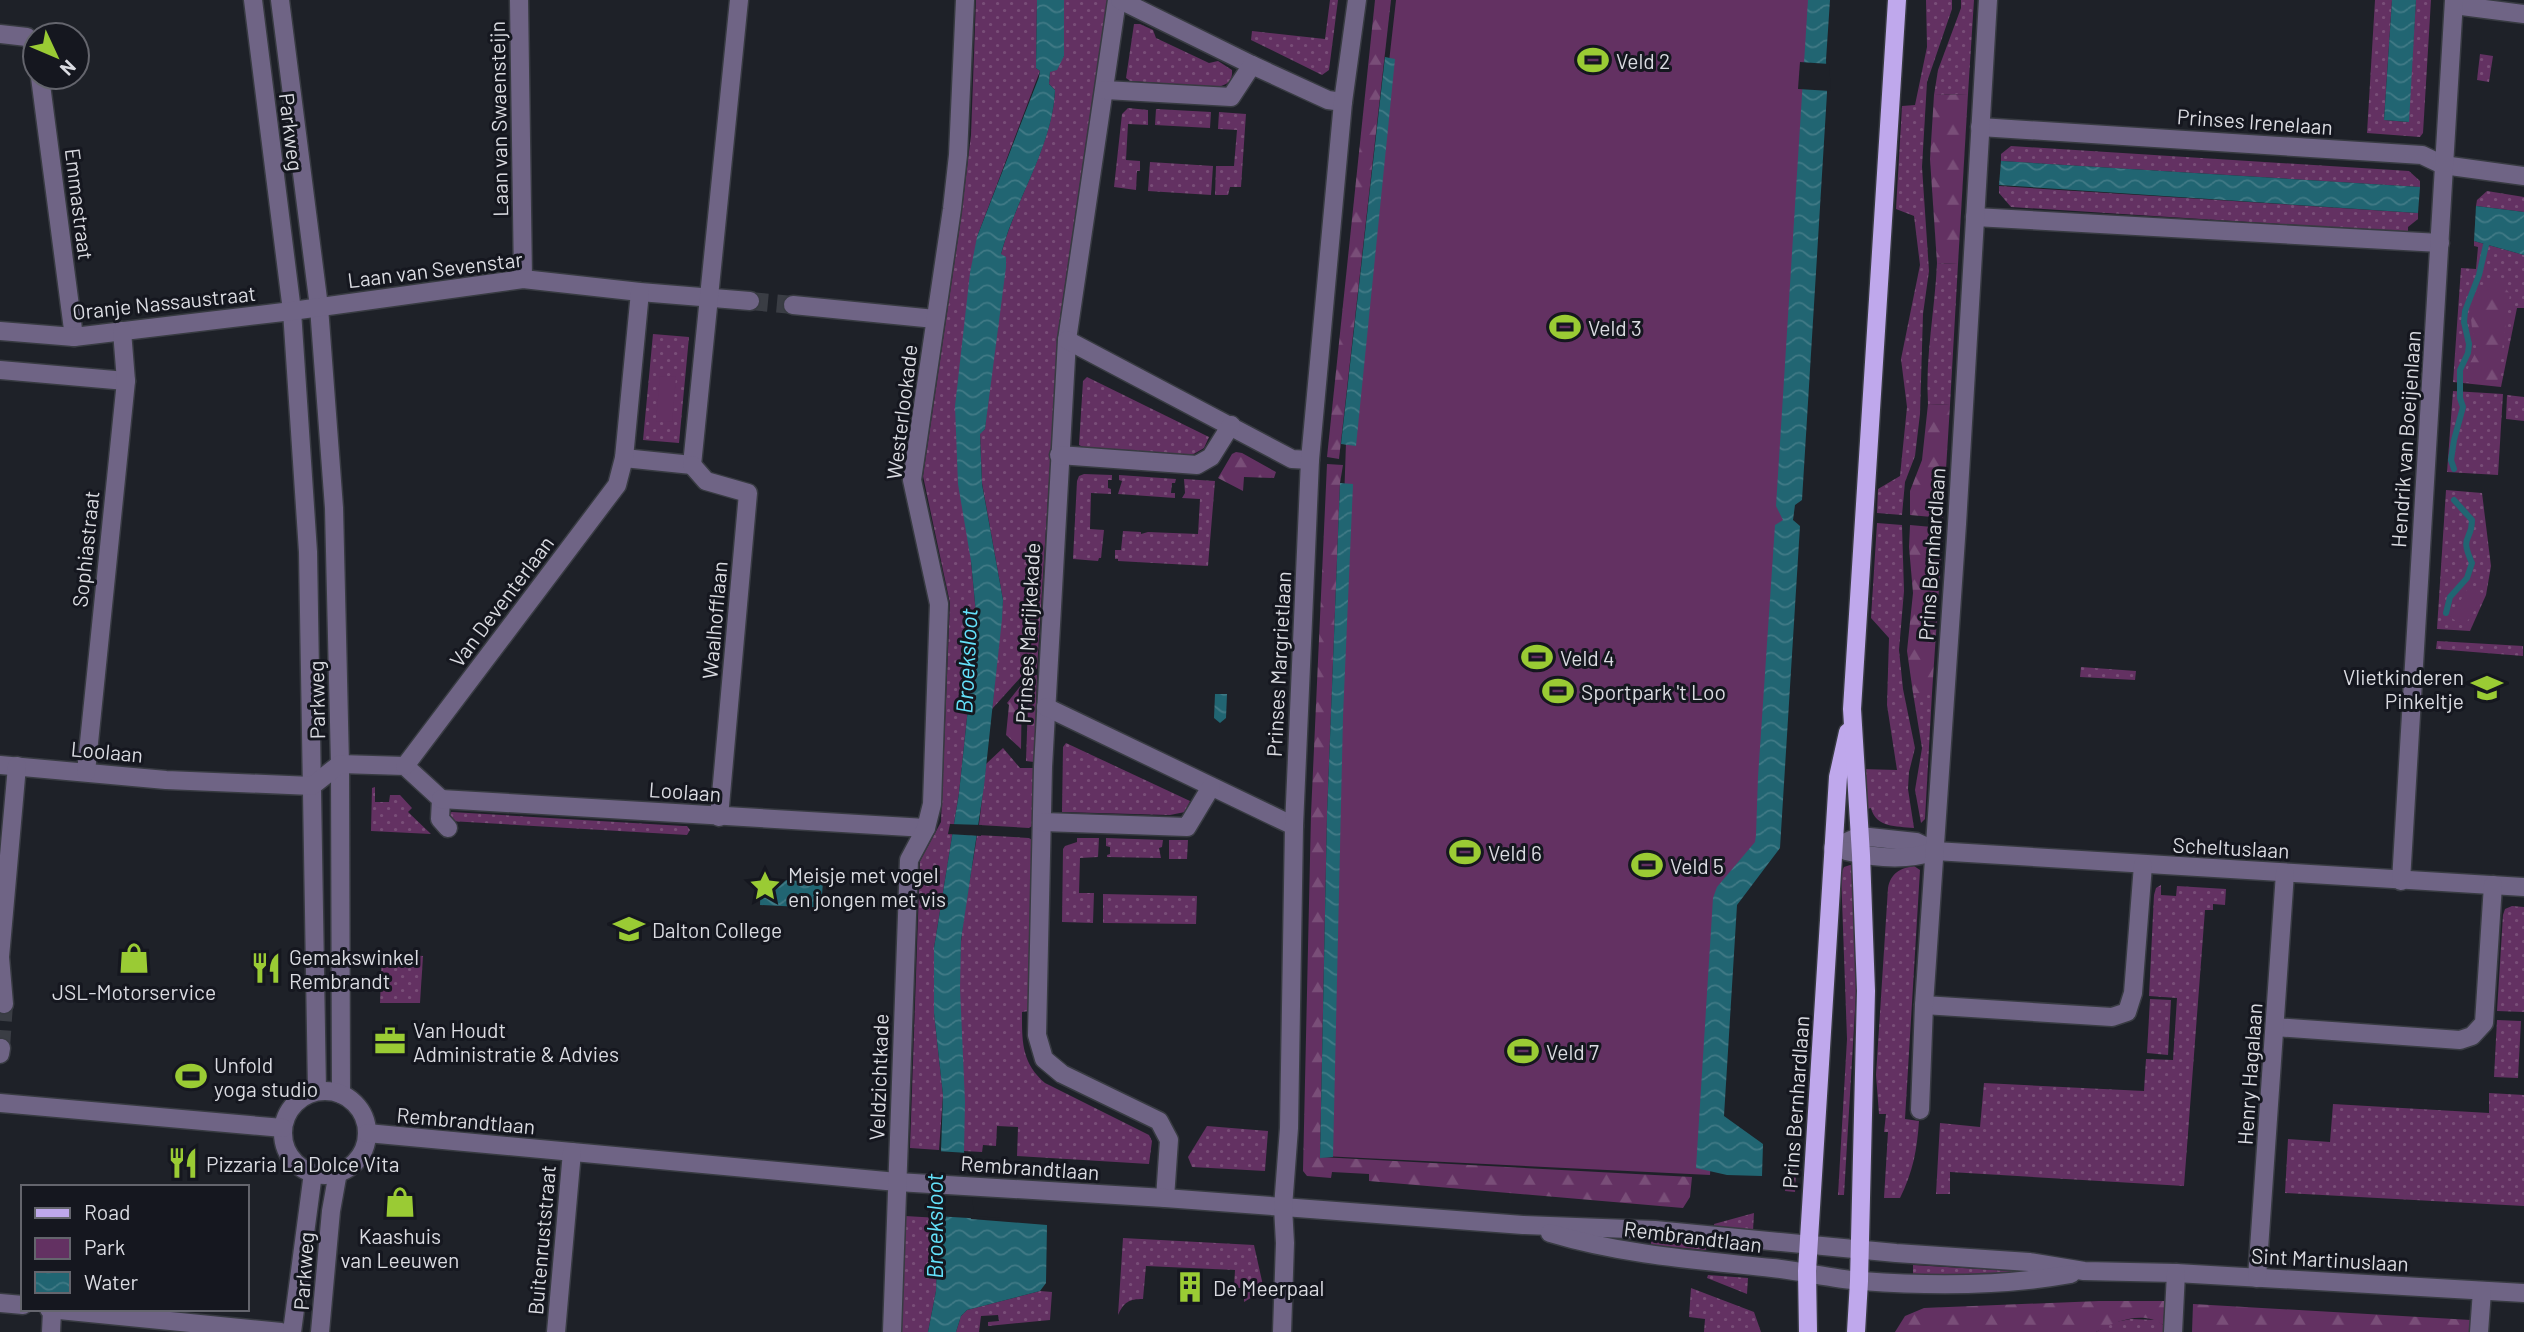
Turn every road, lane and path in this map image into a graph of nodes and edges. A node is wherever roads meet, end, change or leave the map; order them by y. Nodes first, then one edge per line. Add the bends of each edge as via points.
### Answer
1 (253, 0) edge
2 (280, 0) edge
3 (520, 0) edge
4 (739, 0) edge
5 (965, 0) edge
6 (1118, 0) edge
7 (1357, 0) edge
8 (1897, 0) edge
9 (1988, 0) edge
10 (2454, 3) edge
11 (2524, 13) edge
12 (0, 34) edge
13 (21, 36) edge
14 (1252, 65) junction
15 (1105, 90) junction
16 (42, 91) edge
17 (1343, 102) junction
18 (1980, 127) junction
19 (2443, 165) junction
20 (2524, 176) edge
21 (1975, 217) junction
22 (2440, 243) junction
23 (523, 279) junction
24 (640, 292) junction
25 (710, 297) junction
26 (750, 300) tunnel mouth
27 (793, 305) tunnel mouth
28 (318, 307) junction
29 (292, 311) junction
30 (935, 320) junction
31 (0, 331) edge
32 (122, 331) junction
33 (74, 337) junction
34 (1067, 340) junction
35 (0, 370) edge
36 (125, 381) junction
37 (1231, 425) junction
38 (1059, 455) junction
39 (624, 458) junction
40 (1310, 460) junction
41 (692, 465) junction
42 (1046, 708) junction
43 (1852, 709) junction
44 (340, 764) junction
45 (8, 766) edge
46 (405, 766) junction
47 (86, 772) junction
48 (312, 786) junction
49 (1211, 787) junction
50 (441, 800) junction
51 (719, 817) junction
52 (1043, 822) junction
53 (1294, 826) junction
54 (448, 828) dead end
55 (926, 828) junction
56 (1860, 836) junction
57 (1833, 848) junction
58 (1935, 851) junction
59 (1861, 855) junction
60 (2143, 865) junction
61 (2285, 873) junction
62 (2401, 881) junction
63 (2493, 885) junction
64 (2524, 887) edge
65 (4, 1004) dead end
66 (1924, 1004) junction
67 (2275, 1027) junction
68 (1, 1048) edge
69 (0, 1054) edge
70 (317, 1091) junction
71 (341, 1094) junction
72 (0, 1103) edge
73 (1920, 1110) dead end
74 (283, 1128) junction
75 (367, 1133) junction
76 (572, 1152) junction
77 (338, 1172) junction
78 (313, 1173) junction
79 (897, 1182) junction
80 (1165, 1198) junction
81 (1283, 1207) junction
82 (1523, 1225) junction
83 (1809, 1244) junction
84 (1859, 1249) junction
85 (1807, 1272) junction
86 (2084, 1272) junction
87 (2176, 1273) junction
88 (2257, 1278) junction
89 (1859, 1281) junction
90 (2482, 1291) junction
91 (2524, 1293) edge
92 (0, 1303) edge
93 (21, 1305) edge
94 (51, 1311) edge
95 (61, 1311) edge
96 (51, 1332) edge
97 (281, 1332) edge
98 (292, 1332) edge
99 (320, 1332) edge
100 (556, 1332) edge
101 (892, 1332) edge
102 (1282, 1332) edge
103 (1808, 1332) edge
104 (1856, 1332) edge
105 (2173, 1332) edge
106 (2479, 1332) edge

1 - 29 street, Parkweg
2 - 28 street, Parkweg
3 - 23 street, Laan van Swaensteijn
4 - 25 street
5 - 30 street, Westerlookade via 958,155
6 - 14 street
6 - 15 street, Prinses Marijkekade
7 - 17 street, Prinses Margrietlaan
8 - 43 main road, Prins Bernhardlaan
9 - 18 street, Prins Bernhardlaan
10 - 11 street
10 - 19 street, Hendrik van Boeijenlaan
12 - 13 street
14 - 15 street via 1231,97
14 - 17 street via 1328,100
15 - 34 street, Prinses Marijkekade
16 - 33 street, Emmastraat
17 - 40 street, Prinses Margrietlaan
18 - 19 street, Prinses Irenelaan via 2423,155
18 - 21 street, Prins Bernhardlaan
19 - 20 street, Prinses Irenelaan
19 - 22 street, Hendrik van Boeijenlaan
21 - 22 street
21 - 58 street, Prins Bernhardlaan
22 - 62 street, Hendrik van Boeijenlaan
23 - 24 street, Laan van Sevenstar
23 - 28 street, Laan van Sevenstar
24 - 25 street, Laan van Sevenstar
24 - 39 street, Van Deventerlaan
25 - 26 street
25 - 41 street
27 - 30 street
28 - 29 street
28 - 44 street, Parkweg via 334,508
29 - 32 street, Oranje Nassaustraat
29 - 48 street, Parkweg via 308,552
30 - 55 street, Westerlookade via 912,480 939,604 932,804
31 - 33 street, Oranje Nassaustraat
32 - 33 street, Oranje Nassaustraat
32 - 36 street, Sophiastraat
34 - 37 street
34 - 38 street, Prinses Marijkekade
35 - 36 street
36 - 47 street, Sophiastraat
37 - 38 street via 1211,457 1197,465
37 - 40 street via 1292,458
38 - 42 street, Prinses Marijkekade
39 - 41 street
39 - 46 street, Van Deventerlaan via 617,485
40 - 53 street, Prinses Margrietlaan
41 - 51 street, Waalhofflaan via 706,481 748,493
42 - 49 street
42 - 52 street, Prinses Marijkekade
43 - 56 main road, Prins Bernhardlaan
43 - 57 main road, Prins Bernhardlaan via 1838,777
44 - 46 street
44 - 48 street
44 - 71 street, Parkweg
45 - 47 street, Loolaan
45 - 65 street via 1,957
46 - 50 street
47 - 48 street, Loolaan
48 - 70 street, Parkweg
49 - 52 street via 1187,827
49 - 53 street
50 - 51 street, Loolaan
50 - 54 street via 440,819
51 - 55 street, Loolaan
52 - 80 street, Prinses Marijkekade via 1037,1035 1044,1059 1062,1074 1159,1121 1170,1140
53 - 81 street, Prinses Margrietlaan via 1289,1128
55 - 79 street, Veldzichtkade via 909,860
56 - 57 street
56 - 58 street, Scheltuslaan via 1916,842
56 - 59 main road, Prins Bernhardlaan
57 - 59 street, Scheltuslaan
57 - 83 main road, Prins Bernhardlaan
58 - 59 street, Scheltuslaan via 1916,858
58 - 60 street, Scheltuslaan
58 - 66 street, Prins Bernhardlaan
59 - 84 main road, Prins Bernhardlaan via 1866,990
60 - 61 street, Scheltuslaan
60 - 66 street via 2133,993 2127,1012 2112,1017
61 - 62 street, Scheltuslaan
61 - 67 street, Henry Hagalaan
62 - 63 street, Scheltuslaan
63 - 64 street, Scheltuslaan
63 - 67 street via 2484,1023 2472,1036 2460,1040
66 - 73 street, Prins Bernhardlaan
67 - 88 street, Henry Hagalaan
68 - 69 street
70 - 71 street
70 - 74 street via 294,1104
71 - 75 street via 363,1114
72 - 74 street
74 - 78 street via 290,1156
75 - 76 street, Rembrandtlaan
75 - 77 street via 359,1158
76 - 79 street, Rembrandtlaan
76 - 100 street, Buitenruststraat
77 - 78 street
77 - 99 street, Parkweg
78 - 98 street, Parkweg
79 - 80 street, Rembrandtlaan
79 - 101 street, Veldzichtkade
80 - 81 street, Rembrandtlaan
81 - 82 street, Rembrandtlaan
81 - 102 street, Prinses Margrietlaan
82 - 83 street, Rembrandtlaan via 1655,1230
82 - 85 street, Rembrandtlaan via 1630,1252
83 - 84 street, Rembrandtlaan
83 - 85 main road, Prins Bernhardlaan
84 - 86 street, Sint Martinuslaan via 2029,1262
84 - 89 main road, Prins Bernhardlaan
85 - 89 street, Rembrandtlaan
85 - 103 main road, Prins Bernhardlaan
86 - 87 street, Sint Martinuslaan
86 - 89 street, Sint Martinuslaan via 2019,1282
87 - 88 street, Sint Martinuslaan
87 - 105 street
88 - 90 street, Sint Martinuslaan
89 - 104 main road, Prins Bernhardlaan
90 - 91 street, Sint Martinuslaan
90 - 106 street
92 - 93 street
94 - 96 street
95 - 97 street

